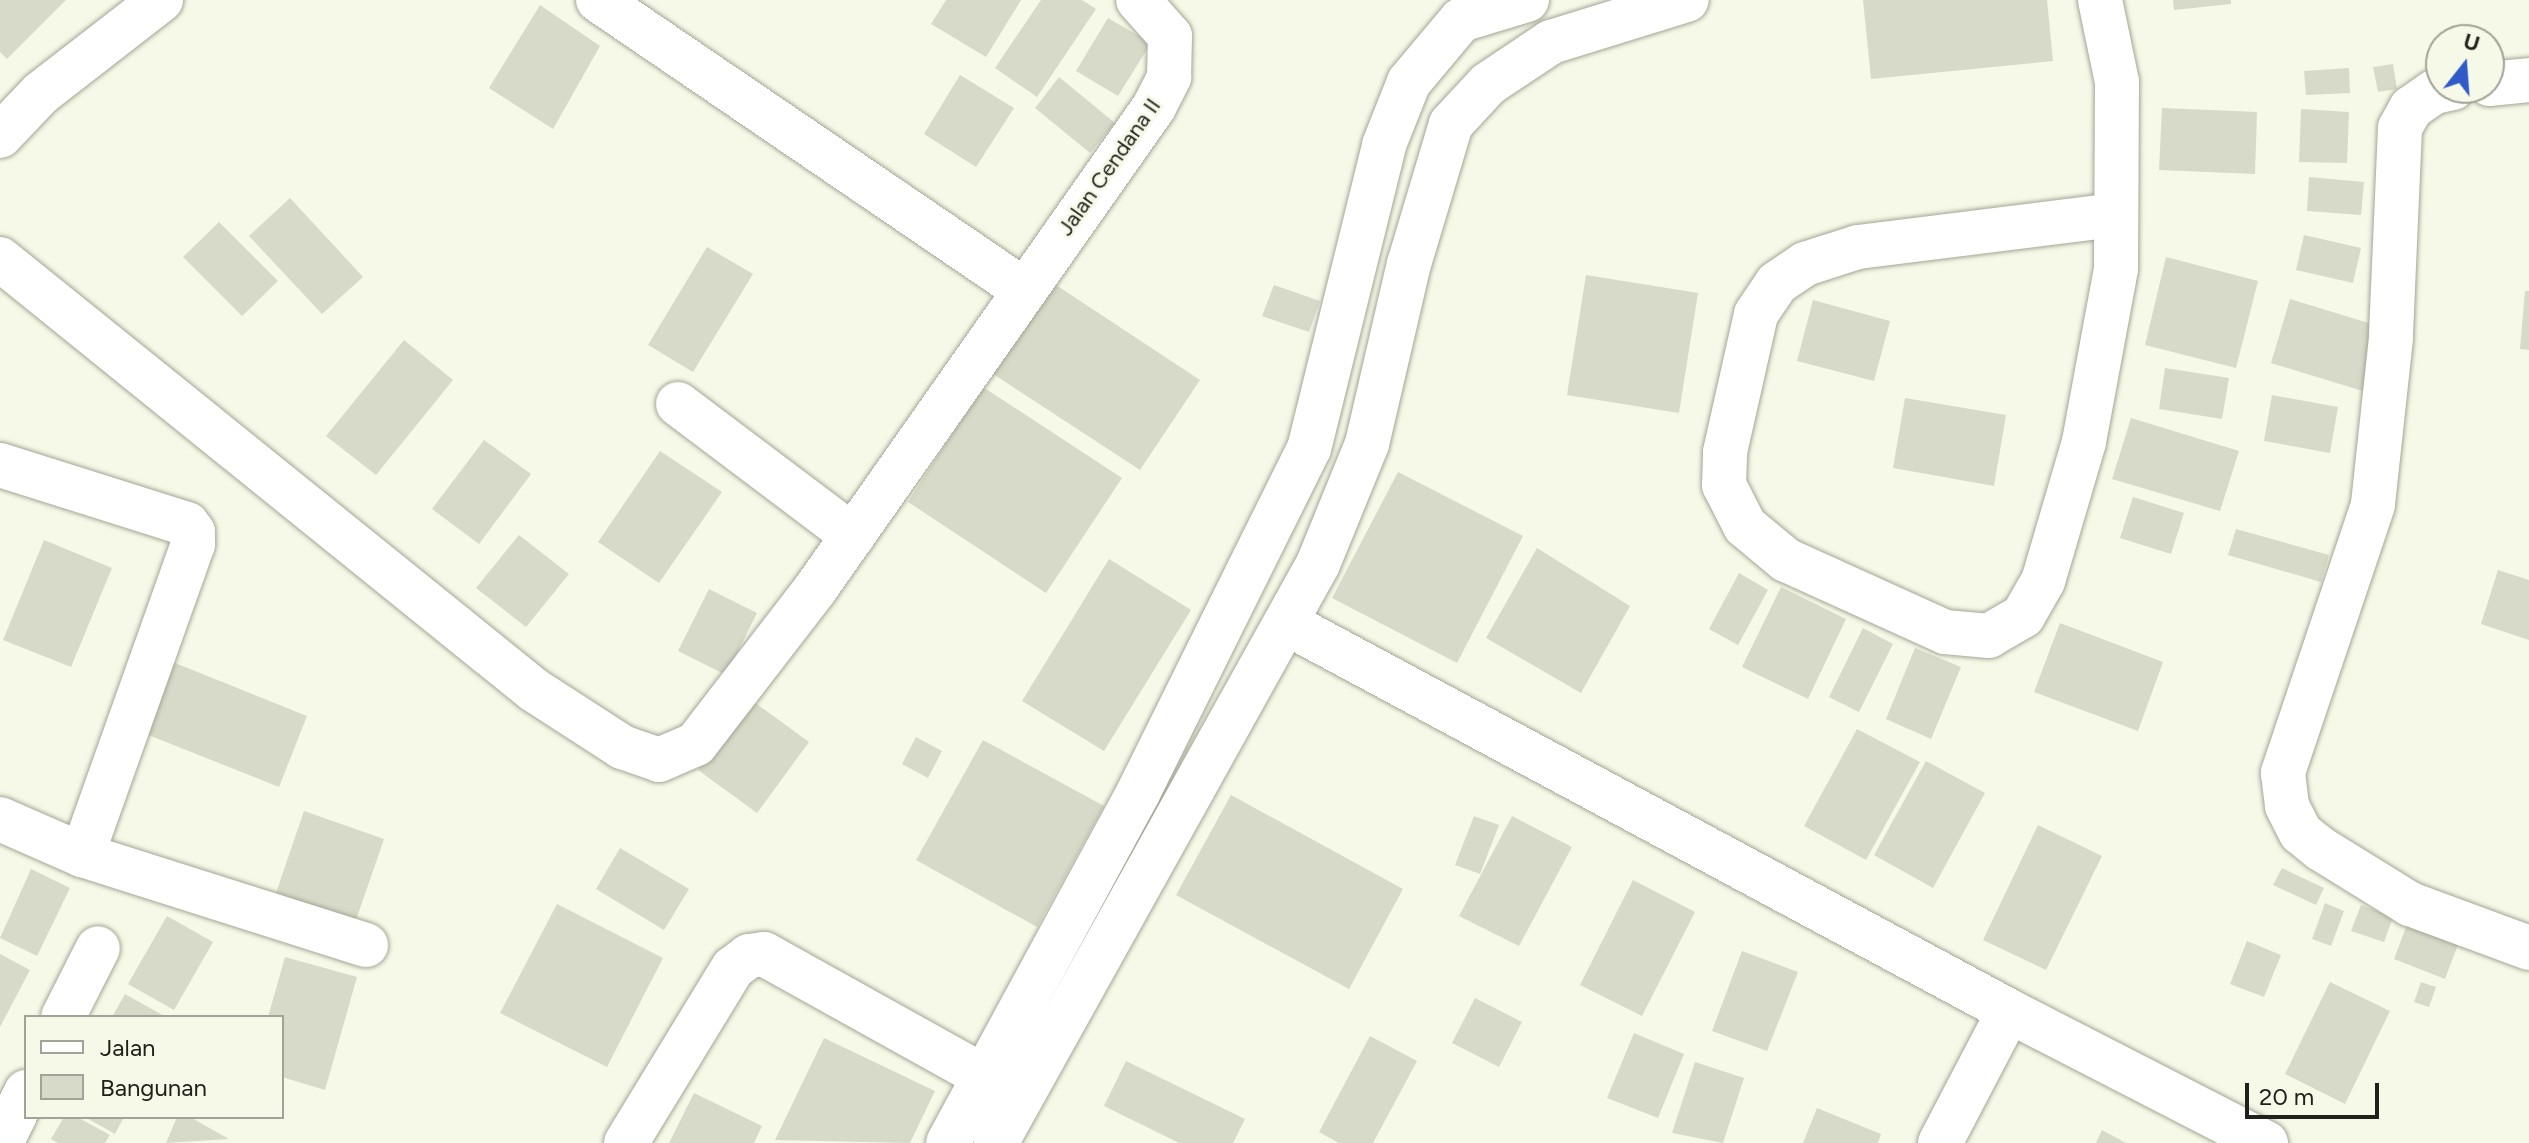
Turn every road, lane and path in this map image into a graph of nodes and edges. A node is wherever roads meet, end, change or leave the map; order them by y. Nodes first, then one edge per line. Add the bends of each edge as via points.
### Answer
1 (161, 0) edge
2 (598, 0) edge
3 (1138, 0) edge
4 (1527, 0) edge
5 (1687, 0) edge
6 (2100, 0) edge
7 (1459, 10) edge
8 (2529, 80) edge
9 (2505, 82) edge
10 (2425, 98) edge
11 (0, 136) edge
12 (2115, 215) junction
13 (0, 259) edge
14 (1024, 290) junction
15 (678, 404) dead end
16 (0, 465) edge
17 (853, 536) junction
18 (1288, 624) junction
19 (0, 819) edge
20 (82, 855) junction
21 (366, 945) dead end
22 (98, 948) dead end
23 (2529, 948) edge
24 (2009, 1011) junction
25 (64, 1015) edge
26 (1002, 1086) junction
27 (24, 1096) edge
28 (1, 1143) edge
29 (626, 1143) edge
30 (948, 1143) edge
31 (996, 1143) edge
32 (1940, 1143) edge
33 (2266, 1143) edge

1 - 11 street via 41,93
2 - 14 street
3 - 14 street, Jalan Cendana II via 1170,36 1169,77 1154,107
4 - 7 street
5 - 18 street via 1551,42 1488,84 1451,124 1409,264 1367,444
6 - 12 street via 2117,82
7 - 26 street via 1409,82 1384,145 1313,435 1274,527 1138,793
8 - 9 street
10 - 23 street via 2411,108 2400,128 2391,338 2373,505 2283,773 2287,806 2301,833 2321,849 2410,904
12 - 12 street via 2116,269 2084,442 2043,581 2023,616 1989,636 1945,632 1786,560 1745,526 1724,485 1725,452 1756,314 1777,283 1805,264 1858,247
13 - 17 street, Jalan Cendana II via 522,680 640,756 659,760 696,744
14 - 17 street, Jalan Cendana II
15 - 17 street
16 - 20 street via 187,524 193,532
18 - 24 street
18 - 26 street
19 - 20 street
20 - 21 street
22 - 25 street
24 - 32 street
24 - 33 street
26 - 29 street via 764,954 749,956 733,968
26 - 30 street
26 - 31 street
27 - 28 street

